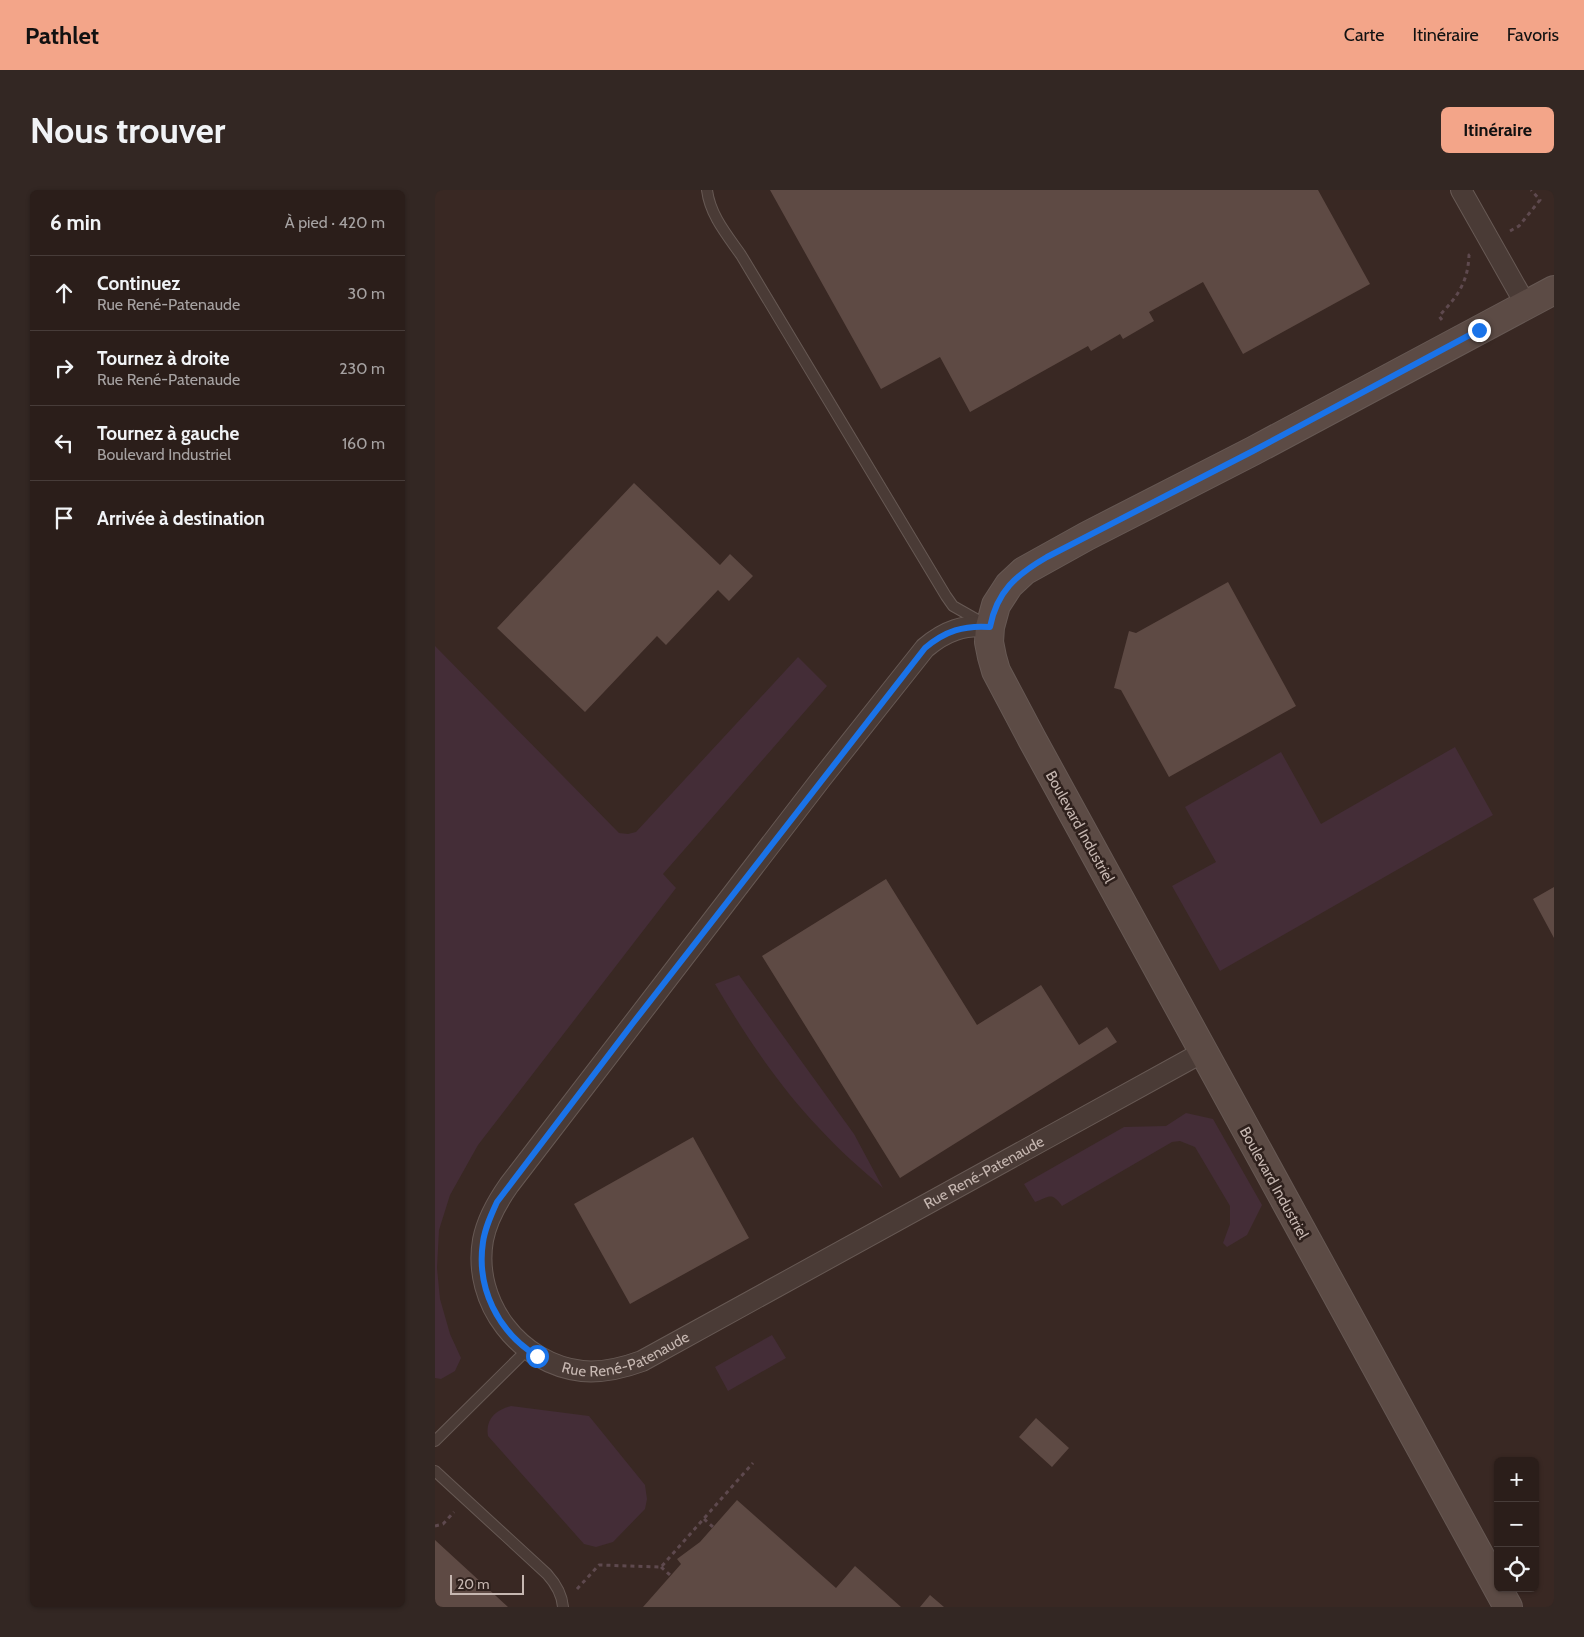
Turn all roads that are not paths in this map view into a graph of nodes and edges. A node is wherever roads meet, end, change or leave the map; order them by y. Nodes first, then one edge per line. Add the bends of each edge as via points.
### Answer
1 (707, 190) edge
2 (1461, 190) edge
3 (1554, 290) edge
4 (1526, 305) junction
5 (990, 627) junction
6 (1203, 1052) junction
7 (527, 1350) junction
8 (435, 1441) edge
9 (435, 1470) edge
10 (563, 1607) edge
11 (1508, 1607) edge

1 - 5 lane via 714,217 946,596 953,606
2 - 4 street
3 - 4 street, Boulevard Industriel
4 - 5 street, Boulevard Industriel via 1035,564 1017,577 1002,595
5 - 6 street, Boulevard Industriel via 989,642 996,671
5 - 7 street, Rue René-Patenaude via 962,627 948,631 925,648 497,1202 483,1241 484,1282 499,1320
6 - 7 street, Rue René-Patenaude via 642,1361 607,1371 583,1371 548,1362
6 - 11 street, Boulevard Industriel
7 - 8 lane
9 - 10 lane via 555,1582

